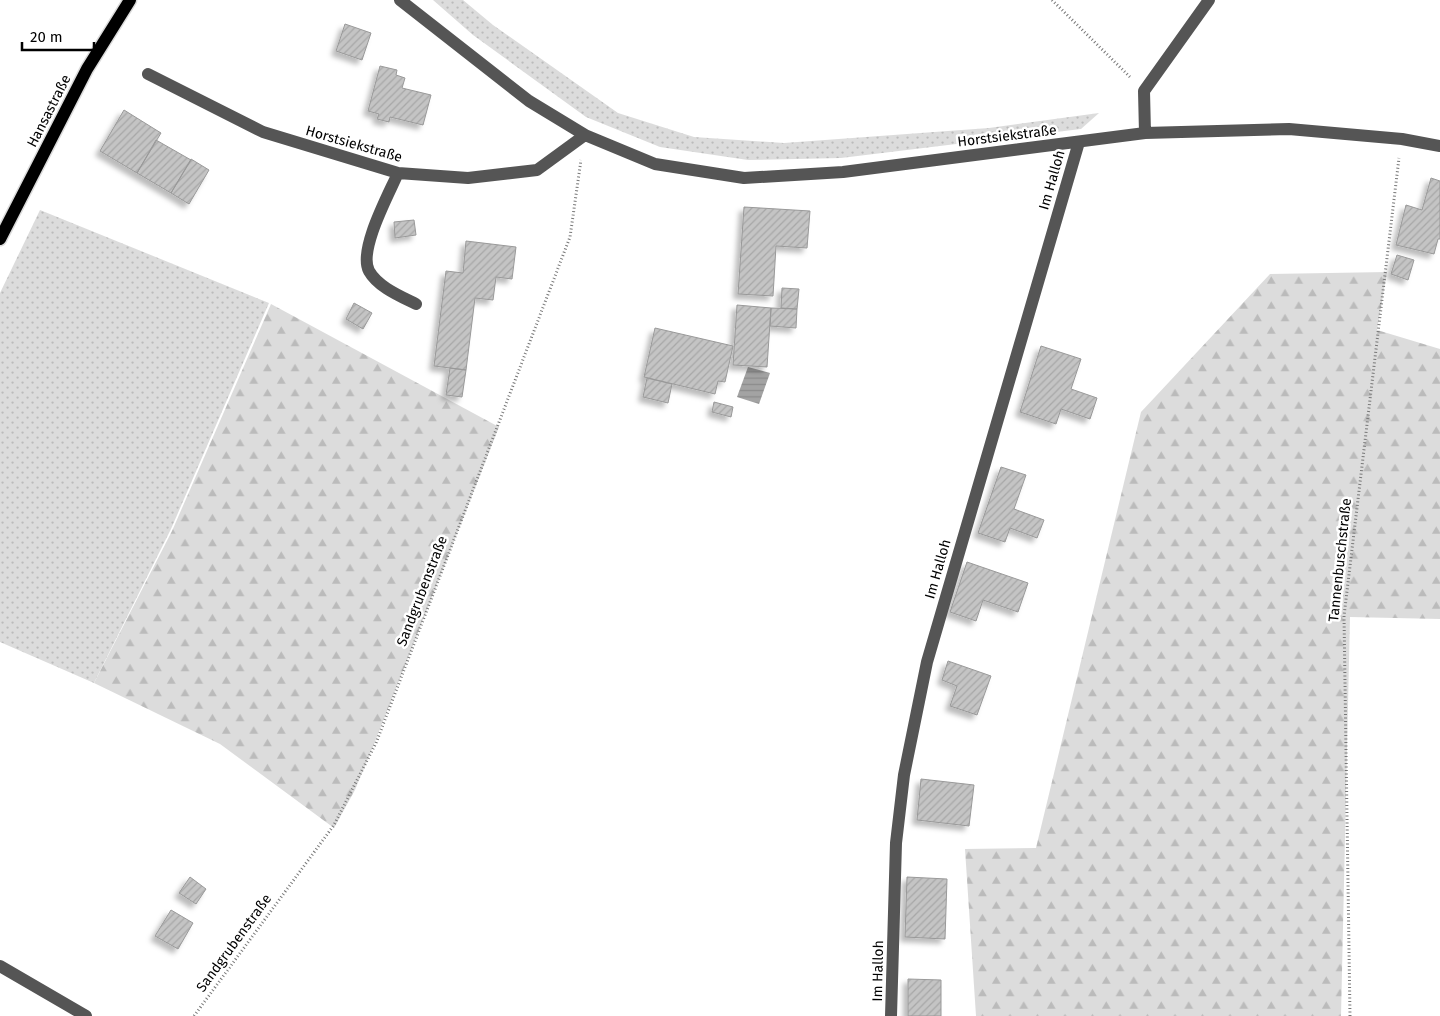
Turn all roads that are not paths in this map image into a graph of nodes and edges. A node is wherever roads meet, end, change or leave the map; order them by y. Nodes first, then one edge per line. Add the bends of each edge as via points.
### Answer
1 (130, 0) edge
2 (400, 0) edge
3 (1209, 0) edge
4 (148, 74) dead end
5 (1145, 133) junction
6 (585, 135) junction
7 (1079, 142) junction
8 (1440, 146) edge
9 (398, 173) junction
10 (0, 239) edge
11 (416, 304) dead end
12 (0, 966) edge
13 (86, 1016) edge
14 (892, 1016) edge

1 - 10 main road, Hansastraße via 87,69
2 - 6 street, Horstsiekstraße via 529,101
3 - 5 street via 1144,91
4 - 9 street, Horstsiekstraße via 263,132
5 - 7 street, Horstsiekstraße
5 - 8 street, Horstsiekstraße via 1289,129 1402,139
6 - 7 street, Horstsiekstraße via 655,164 744,178 843,172
6 - 9 street, Horstsiekstraße via 537,170 468,178
7 - 14 street, Im Halloh via 927,662 904,775 896,843
9 - 11 street via 375,222 366,254 368,270 382,286
12 - 13 street

